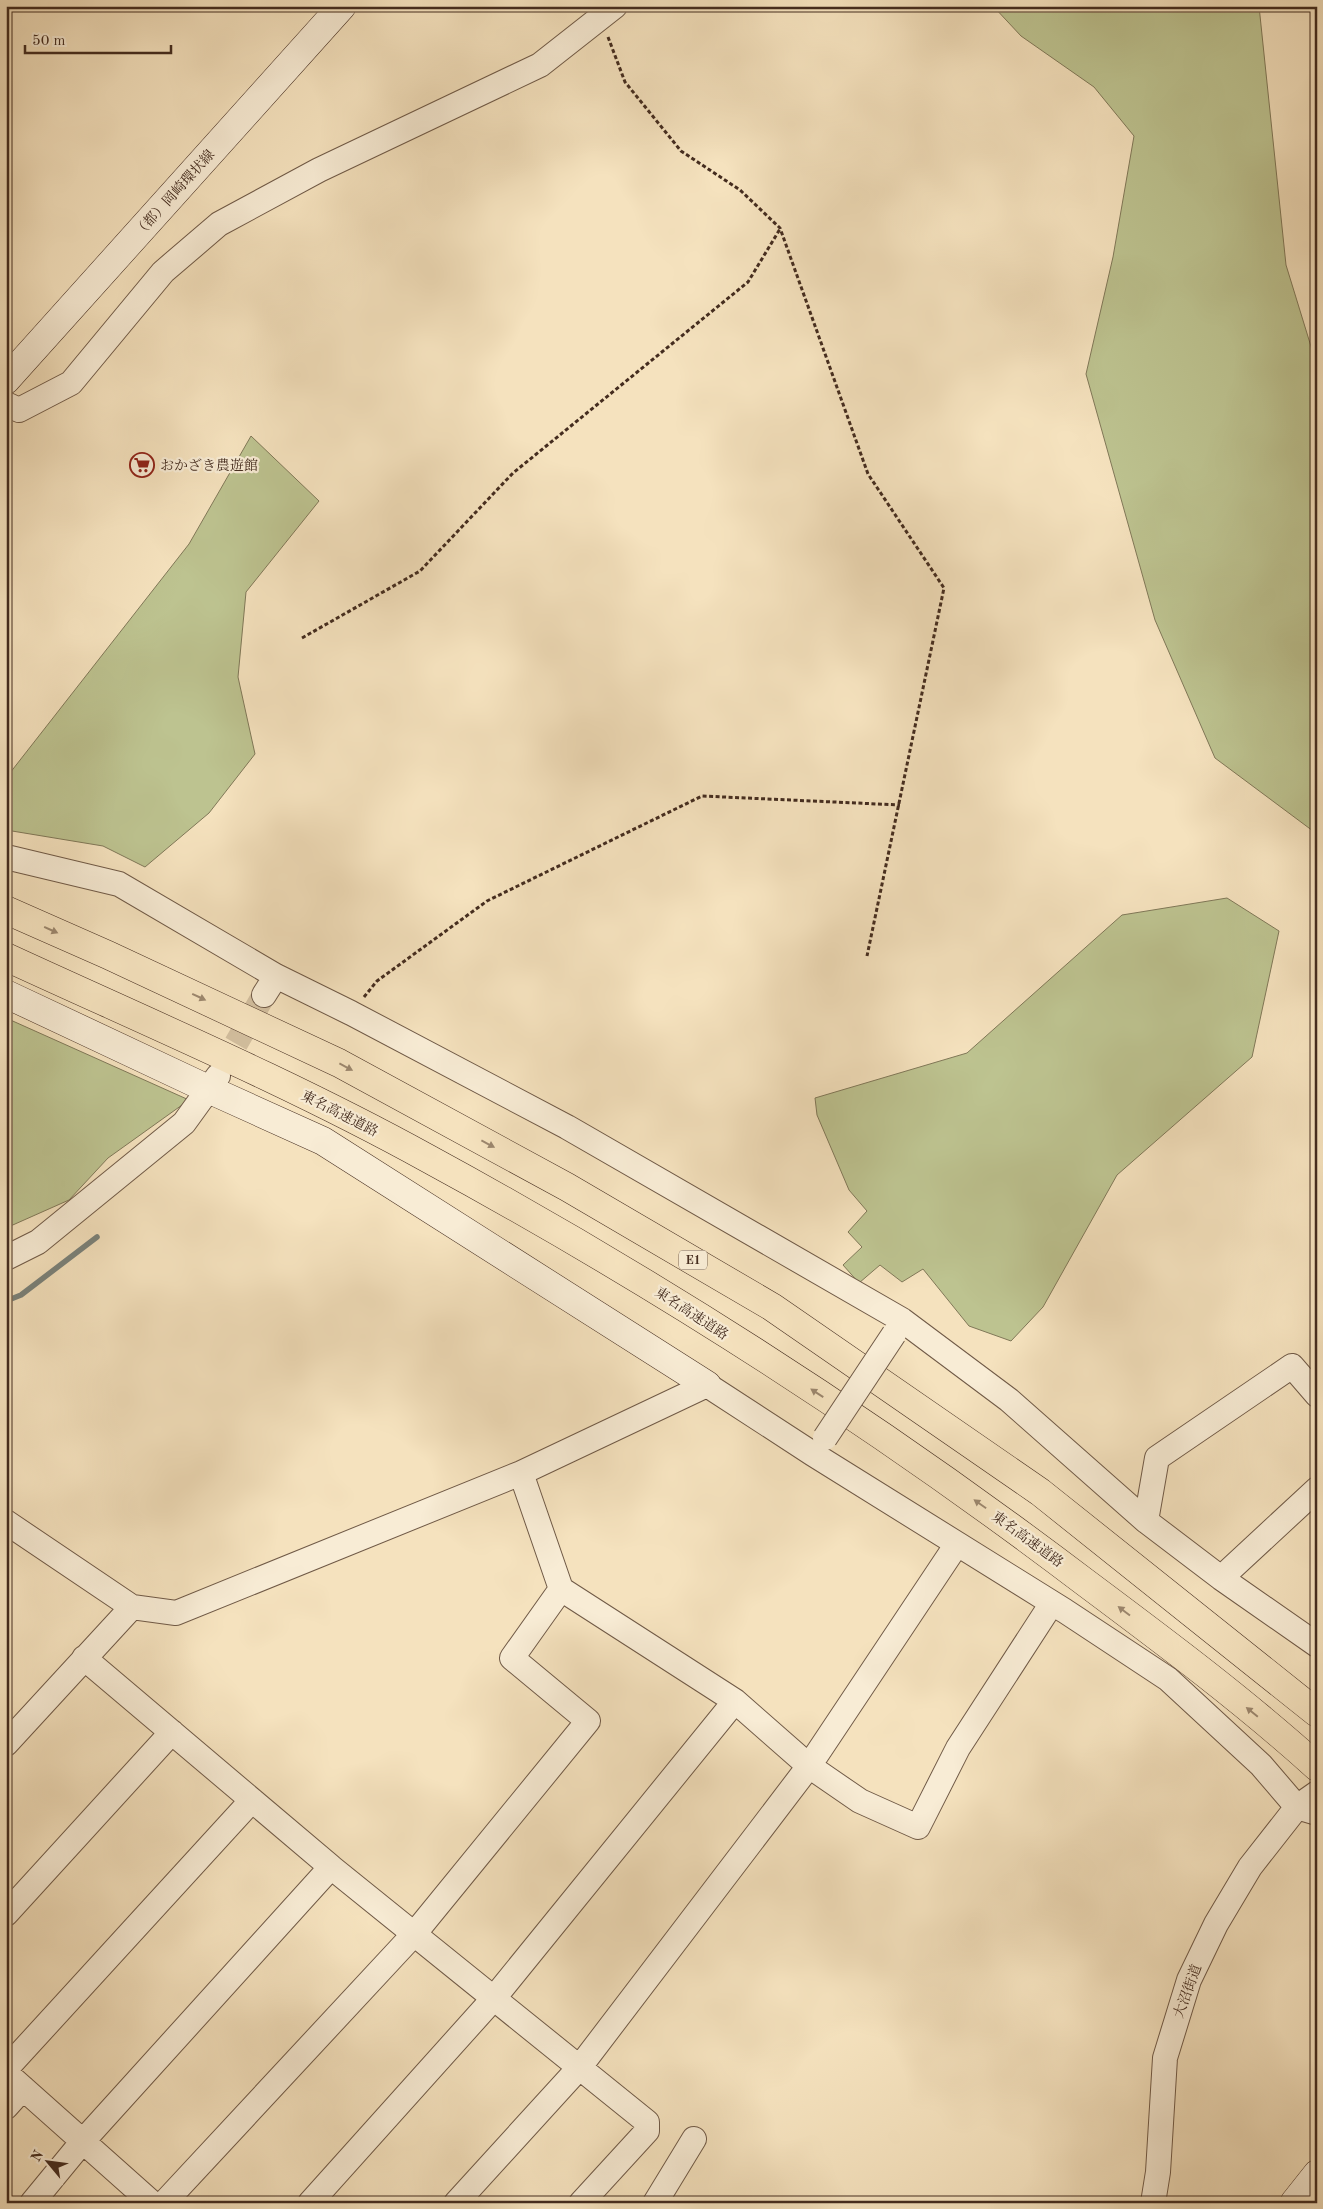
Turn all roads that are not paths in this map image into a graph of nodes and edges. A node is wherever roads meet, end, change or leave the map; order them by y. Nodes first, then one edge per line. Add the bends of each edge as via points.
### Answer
1 (342, 6) edge
2 (608, 12) edge
3 (6, 380) edge
4 (6, 404) edge
5 (6, 857) edge
6 (6, 910) edge
7 (6, 957) edge
8 (6, 994) edge
9 (212, 1083) junction
10 (6, 1258) edge
11 (898, 1327) junction
12 (707, 1385) junction
13 (1317, 1395) edge
14 (819, 1446) junction
15 (521, 1473) junction
16 (1317, 1489) edge
17 (1146, 1521) junction
18 (6, 1522) edge
19 (957, 1544) junction
20 (1220, 1578) junction
21 (561, 1589) junction
22 (1052, 1603) junction
23 (132, 1607) junction
24 (1317, 1645) edge
25 (84, 1658) junction
26 (736, 1701) junction
27 (1317, 1713) edge
28 (172, 1732) junction
29 (6, 1744) edge
30 (809, 1766) junction
31 (1317, 1767) edge
32 (1317, 1793) edge
33 (252, 1800) junction
34 (1307, 1810) edge
35 (330, 1867) junction
36 (6, 1914) edge
37 (414, 1933) junction
38 (494, 1998) junction
39 (579, 2068) junction
40 (6, 2069) edge
41 (15, 2081) edge
42 (6, 2107) edge
43 (694, 2139) dead end
44 (83, 2140) junction
45 (1317, 2174) edge
46 (32, 2203) edge
47 (152, 2203) edge
48 (164, 2203) edge
49 (310, 2203) edge
50 (456, 2203) edge
51 (581, 2203) edge
52 (655, 2203) edge
53 (1153, 2203) edge
54 (1294, 2203) edge

1 - 3 street, （都）岡崎環状線
2 - 4 street via 540,65 319,170 219,224 163,272 71,383 20,410
5 - 11 street via 119,884 270,985 351,1013 567,1126
6 -> 27 highway, E1 via 339,1063 568,1187 772,1307 1040,1492
31 -> 7 highway, 東名高速道路 via 1179,1653 1014,1528 880,1434 638,1278 426,1157 278,1082
8 - 9 street
9 - 10 street via 184,1122 38,1242
9 - 12 street via 323,1141
11 - 14 street, bridge
11 - 17 street via 1009,1400
12 - 14 street
12 - 15 street
13 - 17 street via 1292,1366 1156,1458
14 - 19 street
15 - 21 street
15 - 23 street via 176,1613
16 - 20 street
17 - 20 street
18 - 23 street
19 - 22 street
19 - 30 street
20 - 24 street
21 - 26 street
21 - 37 street via 512,1658 588,1721
22 - 30 street via 958,1748 918,1827 860,1800
22 - 34 street via 1168,1679
23 - 25 street
25 - 28 street
25 - 29 street
26 - 30 street
26 - 38 street
28 - 33 street
28 - 36 street
30 - 39 street
32 - 34 street, 大沼街道
33 - 35 street
33 - 40 street
34 - 53 street, 大沼街道 via 1250,1867 1216,1924 1189,1980 1165,2058
35 - 37 street
35 - 44 street
37 - 38 street
37 - 48 street
38 - 39 street
38 - 49 street
39 - 50 street
39 - 51 street via 647,2122 648,2131
41 - 42 street
41 - 44 street
43 - 52 street
44 - 46 street
44 - 47 street
45 - 54 street

